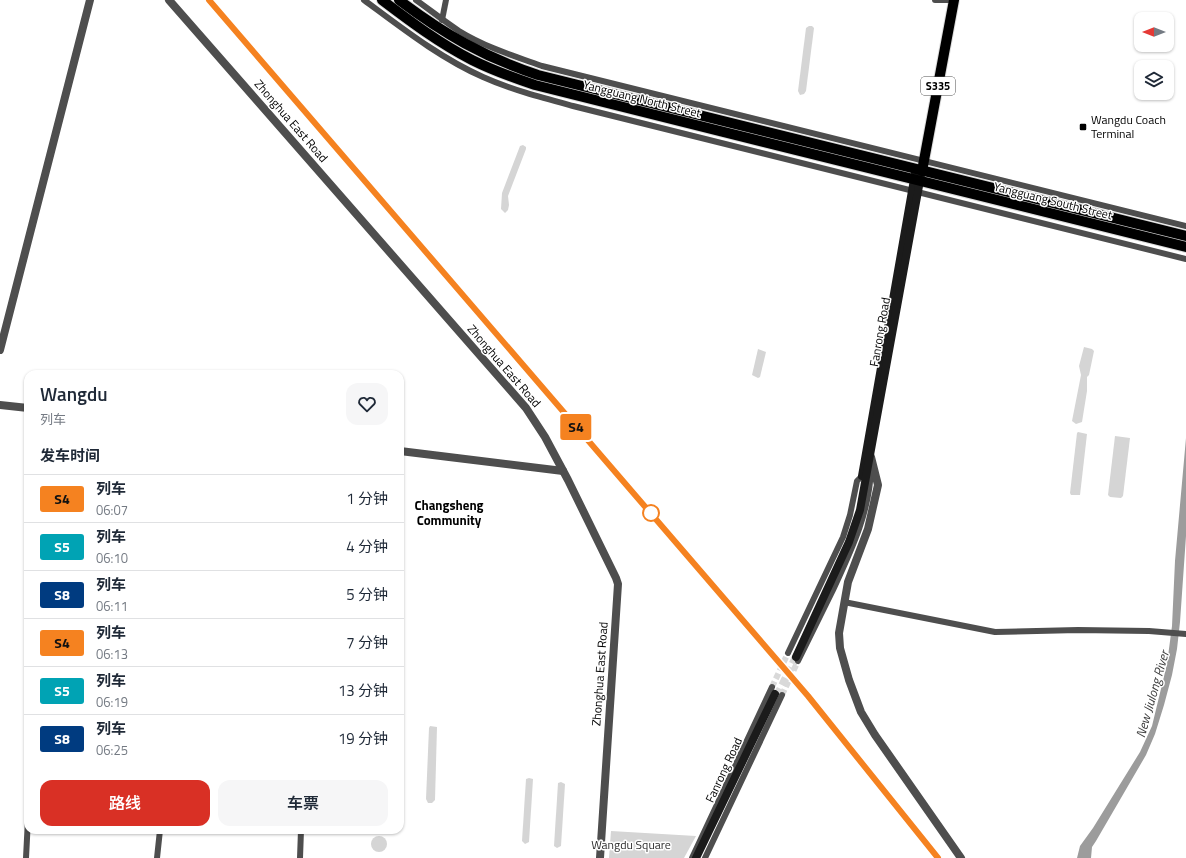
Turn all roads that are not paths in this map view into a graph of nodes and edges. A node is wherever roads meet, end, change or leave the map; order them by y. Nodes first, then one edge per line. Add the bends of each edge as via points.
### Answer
1 (90, 0) edge
2 (169, 0) edge
3 (364, 0) edge
4 (382, 0) edge
5 (399, 0) edge
6 (416, 0) edge
7 (446, 0) edge
8 (935, 0) edge
9 (948, 0) edge
10 (954, 0) edge
11 (442, 18) junction
12 (440, 30) junction
13 (918, 175) junction
14 (1186, 226) edge
15 (1186, 236) edge
16 (1186, 247) edge
17 (1186, 259) edge
18 (0, 350) edge
19 (0, 405) edge
20 (24, 408) edge
21 (404, 451) edge
22 (871, 457) junction
23 (563, 470) junction
24 (844, 602) junction
25 (1185, 634) edge
26 (776, 693) junction
27 (27, 834) edge
28 (160, 834) edge
29 (301, 834) edge
30 (26, 858) edge
31 (157, 858) edge
32 (300, 858) edge
33 (600, 858) edge
34 (692, 858) edge
35 (696, 858) edge
36 (700, 858) edge
37 (705, 858) edge
38 (961, 858) edge

1 - 18 street
2 - 23 street, Zhonghua East Road via 526,408
3 - 13 street via 442,55 483,77 521,91 573,106
4 - 13 main road, Yangguang North Street via 448,47 492,69 529,83
5 - 12 main road, Yangguang North Street
6 - 11 street
7 - 11 street
8 - 9 street
9 - 13 main road, Fanrong Road / S335
10 - 13 main road, Fanrong Road / S335
11 - 12 street
11 - 13 street via 459,31 487,45 542,66
12 - 13 main road, Yangguang North Street via 496,60 538,75
13 - 14 street
13 - 15 main road, Yangguang South Street
13 - 16 main road, Yangguang South Street
13 - 17 street
13 - 22 main road, Fanrong Road
13 - 22 main road, Fanrong Road via 857,510 849,534 794,657 852,535
19 - 20 street
21 - 23 street
22 - 24 street via 878,485 868,529 848,582
23 - 33 street, Zhonghua East Road via 618,584
24 - 25 street via 986,632 1078,630
24 - 38 street via 839,633 840,648 861,712
26 - 34 street
26 - 35 main road, Fanrong Road
26 - 36 main road, Fanrong Road
26 - 37 street
27 - 30 street
28 - 31 street
29 - 32 street

